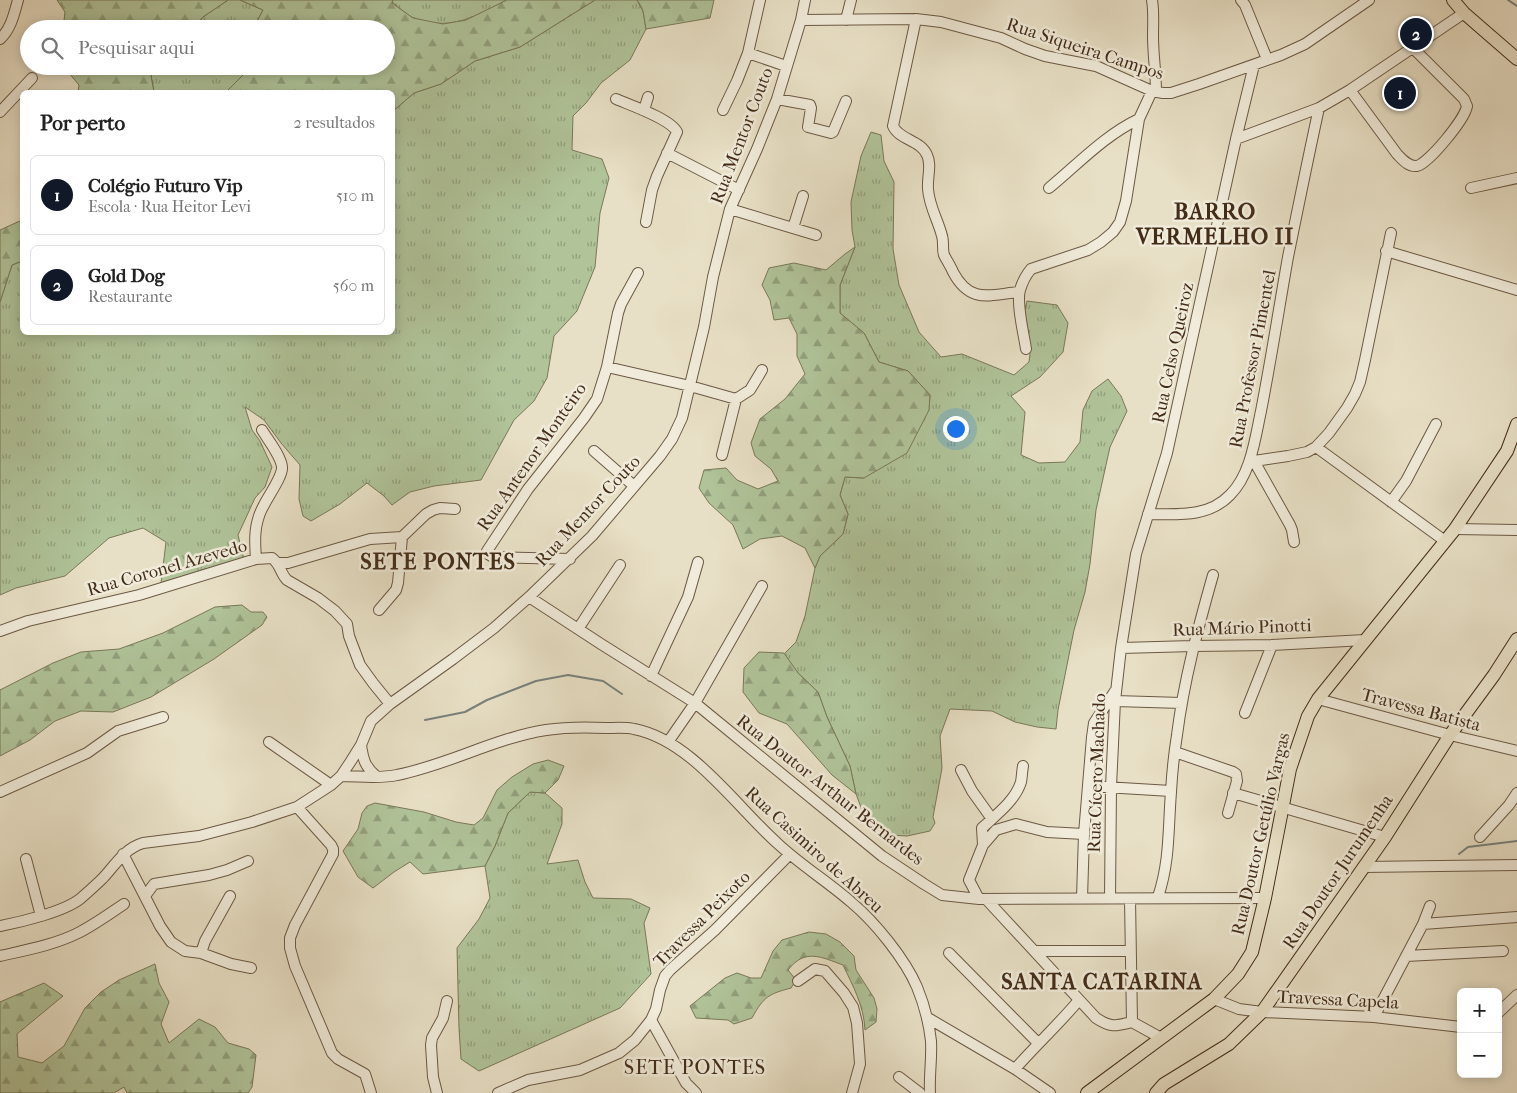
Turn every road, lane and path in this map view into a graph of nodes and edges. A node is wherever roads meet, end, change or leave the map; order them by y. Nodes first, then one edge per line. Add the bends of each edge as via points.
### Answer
1 (18, 0) edge
2 (760, 0) edge
3 (805, 0) edge
4 (852, 0) edge
5 (1152, 0) edge
6 (1241, 0) edge
7 (1369, 0) edge
8 (1453, 0) edge
9 (1464, 13) junction
10 (916, 18) junction
11 (801, 20) junction
12 (846, 20) junction
13 (0, 39) edge
14 (1413, 48) junction
15 (748, 52) junction
16 (1267, 59) junction
17 (1517, 59) edge
18 (1254, 64) junction
19 (786, 66) junction
20 (32, 78) dead end
21 (21, 90) edge
22 (1350, 90) junction
23 (20, 91) edge
24 (1154, 91) junction
25 (648, 97) dead end
26 (616, 99) dead end
27 (777, 99) junction
28 (846, 100) dead end
29 (1318, 108) junction
30 (644, 110) junction
31 (723, 110) dead end
32 (0, 112) edge
33 (1139, 119) junction
34 (1236, 139) junction
35 (666, 153) junction
36 (1517, 178) edge
37 (1049, 188) dead end
38 (1471, 188) dead end
39 (739, 190) junction
40 (803, 196) dead end
41 (730, 209) junction
42 (646, 222) dead end
43 (793, 228) junction
44 (1391, 233) dead end
45 (816, 235) dead end
46 (1386, 251) junction
47 (638, 273) dead end
48 (1517, 290) edge
49 (1019, 292) junction
50 (1026, 349) dead end
51 (606, 367) junction
52 (762, 370) dead end
53 (690, 386) junction
54 (736, 399) junction
55 (1436, 424) dead end
56 (1517, 424) edge
57 (262, 430) dead end
58 (1316, 448) junction
59 (594, 451) dead end
60 (722, 455) dead end
61 (1252, 460) junction
62 (634, 486) junction
63 (1390, 502) junction
64 (456, 509) dead end
65 (1148, 514) junction
66 (1455, 529) junction
67 (1517, 530) edge
68 (402, 537) junction
69 (1445, 541) junction
70 (1294, 542) dead end
71 (256, 558) junction
72 (570, 559) junction
73 (698, 562) dead end
74 (278, 563) junction
75 (620, 565) dead end
76 (1213, 575) dead end
77 (762, 586) dead end
78 (529, 597) junction
79 (379, 610) dead end
80 (578, 629) junction
81 (0, 631) edge
82 (1365, 640) junction
83 (1272, 645) junction
84 (1515, 645) edge
85 (1193, 646) junction
86 (1121, 648) junction
87 (651, 676) junction
88 (1116, 689) junction
89 (1318, 699) junction
90 (1115, 701) junction
91 (695, 703) junction
92 (1182, 703) junction
93 (390, 704) junction
94 (1245, 713) dead end
95 (163, 717) dead end
96 (1450, 735) junction
97 (270, 742) dead end
98 (668, 742) junction
99 (361, 745) junction
100 (1517, 751) edge
101 (1175, 752) junction
102 (1023, 766) dead end
103 (961, 770) dead end
104 (341, 776) junction
105 (376, 776) junction
106 (331, 785) junction
107 (1088, 786) junction
108 (1110, 787) junction
109 (1171, 791) junction
110 (0, 792) edge
111 (1233, 793) junction
112 (1517, 793) edge
113 (296, 807) junction
114 (1282, 807) junction
115 (1228, 813) dead end
116 (992, 819) junction
117 (1084, 834) junction
118 (1385, 837) junction
119 (1480, 837) dead end
120 (983, 844) junction
121 (123, 854) junction
122 (789, 855) junction
123 (26, 860) dead end
124 (248, 861) dead end
125 (1517, 865) edge
126 (1363, 867) junction
127 (145, 896) junction
128 (230, 896) dead end
129 (1158, 897) junction
130 (1082, 898) junction
131 (1110, 898) junction
132 (1265, 898) junction
133 (982, 899) junction
134 (1130, 899) junction
135 (124, 904) dead end
136 (1430, 906) dead end
137 (41, 916) junction
138 (1517, 917) edge
139 (1423, 924) junction
140 (0, 926) edge
141 (1034, 951) junction
142 (1130, 951) junction
143 (1503, 951) dead end
144 (201, 953) junction
145 (949, 953) dead end
146 (0, 956) edge
147 (1406, 956) junction
148 (251, 968) dead end
149 (798, 981) dead end
150 (1517, 995) edge
151 (1214, 999) junction
152 (1079, 1000) junction
153 (447, 1001) dead end
154 (1502, 1009) edge
155 (1262, 1012) junction
156 (1374, 1017) junction
157 (928, 1018) junction
158 (651, 1020) junction
159 (1132, 1022) junction
160 (1457, 1027) edge
161 (1161, 1038) junction
162 (1038, 1043) junction
163 (1014, 1069) junction
164 (899, 1077) dead end
165 (371, 1093) edge
166 (437, 1093) edge
167 (498, 1093) edge
168 (696, 1093) edge
169 (852, 1093) edge
170 (920, 1093) edge
171 (930, 1093) edge
172 (1050, 1093) edge
173 (1087, 1093) edge
174 (1156, 1093) edge

1 - 13 street via 11,23
2 - 15 street
3 - 11 street, Rua Mentor Couto
4 - 12 street
5 - 24 street
6 - 16 street
7 - 16 street, Rua Siqueira Campos via 1305,44
8 - 9 main road
9 - 14 street
9 - 17 main road
10 - 12 street, Rua Siqueira Campos
10 - 24 street, Rua Siqueira Campos via 1001,38 1045,56 1096,66
10 - 49 street via 893,126 897,132 921,146 928,156 928,188 943,239 944,254 961,285 968,292 983,296
11 - 12 street, Rua Siqueira Campos
11 - 19 street, Rua Mentor Couto
14 - 22 street
14 - 22 street via 1464,99 1467,106 1463,118 1424,162 1411,166 1397,154
15 - 19 street
15 - 31 street
16 - 18 street, Rua Siqueira Campos
18 - 24 street, Rua Siqueira Campos via 1171,93
18 - 34 street, Rua Celso Queiroz
19 - 27 street, Rua Mentor Couto
20 - 21 street
22 - 29 street
23 - 32 street
24 - 33 street
25 - 30 street
26 - 30 street
27 - 28 street via 810,105 808,127 831,133
27 - 39 street, Rua Mentor Couto
29 - 34 street
29 - 61 street, Rua Professor Pimentel
30 - 35 street via 676,129 676,136
33 - 37 street via 1101,142
33 - 49 street via 1120,222 1113,232 1088,250 1031,269
34 - 65 street, Rua Celso Queiroz via 1167,453
35 - 39 street
35 - 42 street via 652,190
36 - 38 street
39 - 41 street, Rua Mentor Couto
40 - 43 street
41 - 43 street
41 - 53 street, Rua Mentor Couto
43 - 45 street
44 - 46 street
46 - 48 street
46 - 58 street via 1360,382 1347,408
47 - 51 street, Rua Antenor Monteiro via 621,304
49 - 50 street
51 - 53 street
51 - 72 street, Rua Antenor Monteiro via 597,399 528,489 487,551 492,557
52 - 54 street via 750,390
53 - 54 street
53 - 62 street, Rua Mentor Couto via 682,418 672,439
54 - 60 street
55 - 63 street via 1406,480
56 - 66 main road, Rua Doutor Getúlio Vargas via 1507,451
57 - 71 street via 280,459 282,471 259,516
58 - 61 street via 1288,456
58 - 63 street
59 - 62 street
61 - 65 street, Rua Professor Pimentel via 1236,488 1217,506 1190,513
61 - 70 street via 1290,525
62 - 72 street, Rua Mentor Couto
63 - 69 street
64 - 68 street via 433,510
65 - 86 street, Rua Celso Queiroz via 1136,554
66 - 67 street
66 - 69 main road, Rua Doutor Getúlio Vargas
68 - 74 street via 370,539 288,563
68 - 79 street via 396,590
69 - 82 main road, Rua Doutor Getúlio Vargas
71 - 74 street, Rua Coronel Azevedo via 272,558
71 - 81 street, Rua Coronel Azevedo via 138,595 28,621
72 - 78 street, Rua Mentor Couto
73 - 87 street via 688,596
74 - 93 street via 287,580 318,598 347,624 360,665
75 - 80 street
76 - 85 street
77 - 91 street
78 - 80 street, Rua Doutor Arthur Bernardes
78 - 93 street, Rua Mentor Couto via 494,628
80 - 87 street, Rua Doutor Arthur Bernardes
82 - 83 street, Rua Mário Pinotti
82 - 89 main road, Rua Doutor Getúlio Vargas
83 - 85 street, Rua Mário Pinotti
83 - 94 street
84 - 96 main road, Rua Doutor Jurumenha
85 - 86 street, Rua Mário Pinotti
85 - 92 street
86 - 88 street, Rua Cícero Machado
87 - 91 street, Rua Doutor Arthur Bernardes
88 - 90 street, Rua Cícero Machado
88 - 107 street via 1094,723
89 - 96 street, Travessa Batista
89 - 114 main road, Rua Doutor Getúlio Vargas via 1308,716 1290,769
90 - 92 street
90 - 108 street, Rua Cícero Machado
91 - 98 street
91 - 133 street, Rua Doutor Arthur Bernardes via 882,856 942,895
92 - 101 street
93 - 99 street, Rua Mentor Couto via 371,721
95 - 110 street via 118,730 87,753
96 - 100 street, Travessa Batista
96 - 118 main road, Rua Doutor Jurumenha
97 - 106 street
98 - 105 street, Rua Casimiro de Abreu via 634,728 584,726 546,730 417,771
98 - 122 street, Rua Casimiro de Abreu via 697,762
99 - 104 street, Rua Mentor Couto
99 - 105 street via 365,764
101 - 109 street
101 - 111 street via 1234,772 1237,777
102 - 116 street via 1021,782 1012,798
103 - 116 street
104 - 105 street, Rua Casimiro de Abreu
104 - 106 street, Rua Mentor Couto
106 - 113 street, Rua Mentor Couto
107 - 108 street
107 - 117 street
108 - 109 street
108 - 131 street, Rua Cícero Machado
109 - 129 street via 1168,850
111 - 114 street
111 - 115 street
112 - 119 street
113 - 121 street, Rua Mentor Couto via 199,836 143,843
113 - 165 street via 331,845 333,854 295,925 290,948 332,1053 365,1074
114 - 118 street
114 - 132 main road, Rua Doutor Getúlio Vargas
116 - 120 street via 982,828
117 - 120 street via 1047,832 1016,824 996,830
117 - 130 street
118 - 126 main road, Rua Doutor Jurumenha
120 - 133 street via 969,880
121 - 127 street
121 - 137 street, Rua Mentor Couto via 78,900
122 - 157 street, Rua Casimiro de Abreu via 853,903 871,922 905,965
122 - 158 street, Travessa Peixoto via 715,930 670,970 665,976
123 - 137 street
124 - 127 street via 208,875 154,884
125 - 126 street
126 - 155 main road, Rua Doutor Jurumenha
127 - 144 street via 171,942 185,951
128 - 144 street
129 - 132 street, Rua Doutor Arthur Bernardes
129 - 134 street, Rua Doutor Arthur Bernardes
130 - 131 street, Rua Doutor Arthur Bernardes
130 - 133 street, Rua Doutor Arthur Bernardes
131 - 134 street, Rua Doutor Arthur Bernardes
132 - 151 main road, Rua Doutor Getúlio Vargas via 1252,952 1238,974
133 - 141 street
134 - 142 street
135 - 146 street via 72,936
136 - 139 street
137 - 140 street, Rua Mentor Couto
138 - 139 street
139 - 147 street
141 - 142 street
141 - 152 street
142 - 159 street
143 - 147 street
144 - 148 street
145 - 162 street
147 - 156 street
149 - 169 street via 815,969 825,971 853,1007 860,1064
150 - 154 street
151 - 155 street, Travessa Capela via 1239,1009
151 - 161 main road, Rua Doutor Getúlio Vargas
152 - 159 street via 1105,1024 1115,1026
152 - 162 street
153 - 166 street via 431,1045
155 - 156 street, Travessa Capela
155 - 174 main road, Rua Doutor Jurumenha via 1229,1044 1164,1084
156 - 160 street, Travessa Capela
157 - 163 street
157 - 171 street, Rua Casimiro de Abreu
158 - 167 street, Travessa Peixoto via 619,1053 580,1070 528,1080
158 - 168 street via 686,1083
159 - 161 street
161 - 173 main road, Rua Doutor Getúlio Vargas
162 - 163 street
163 - 172 street
164 - 170 street

